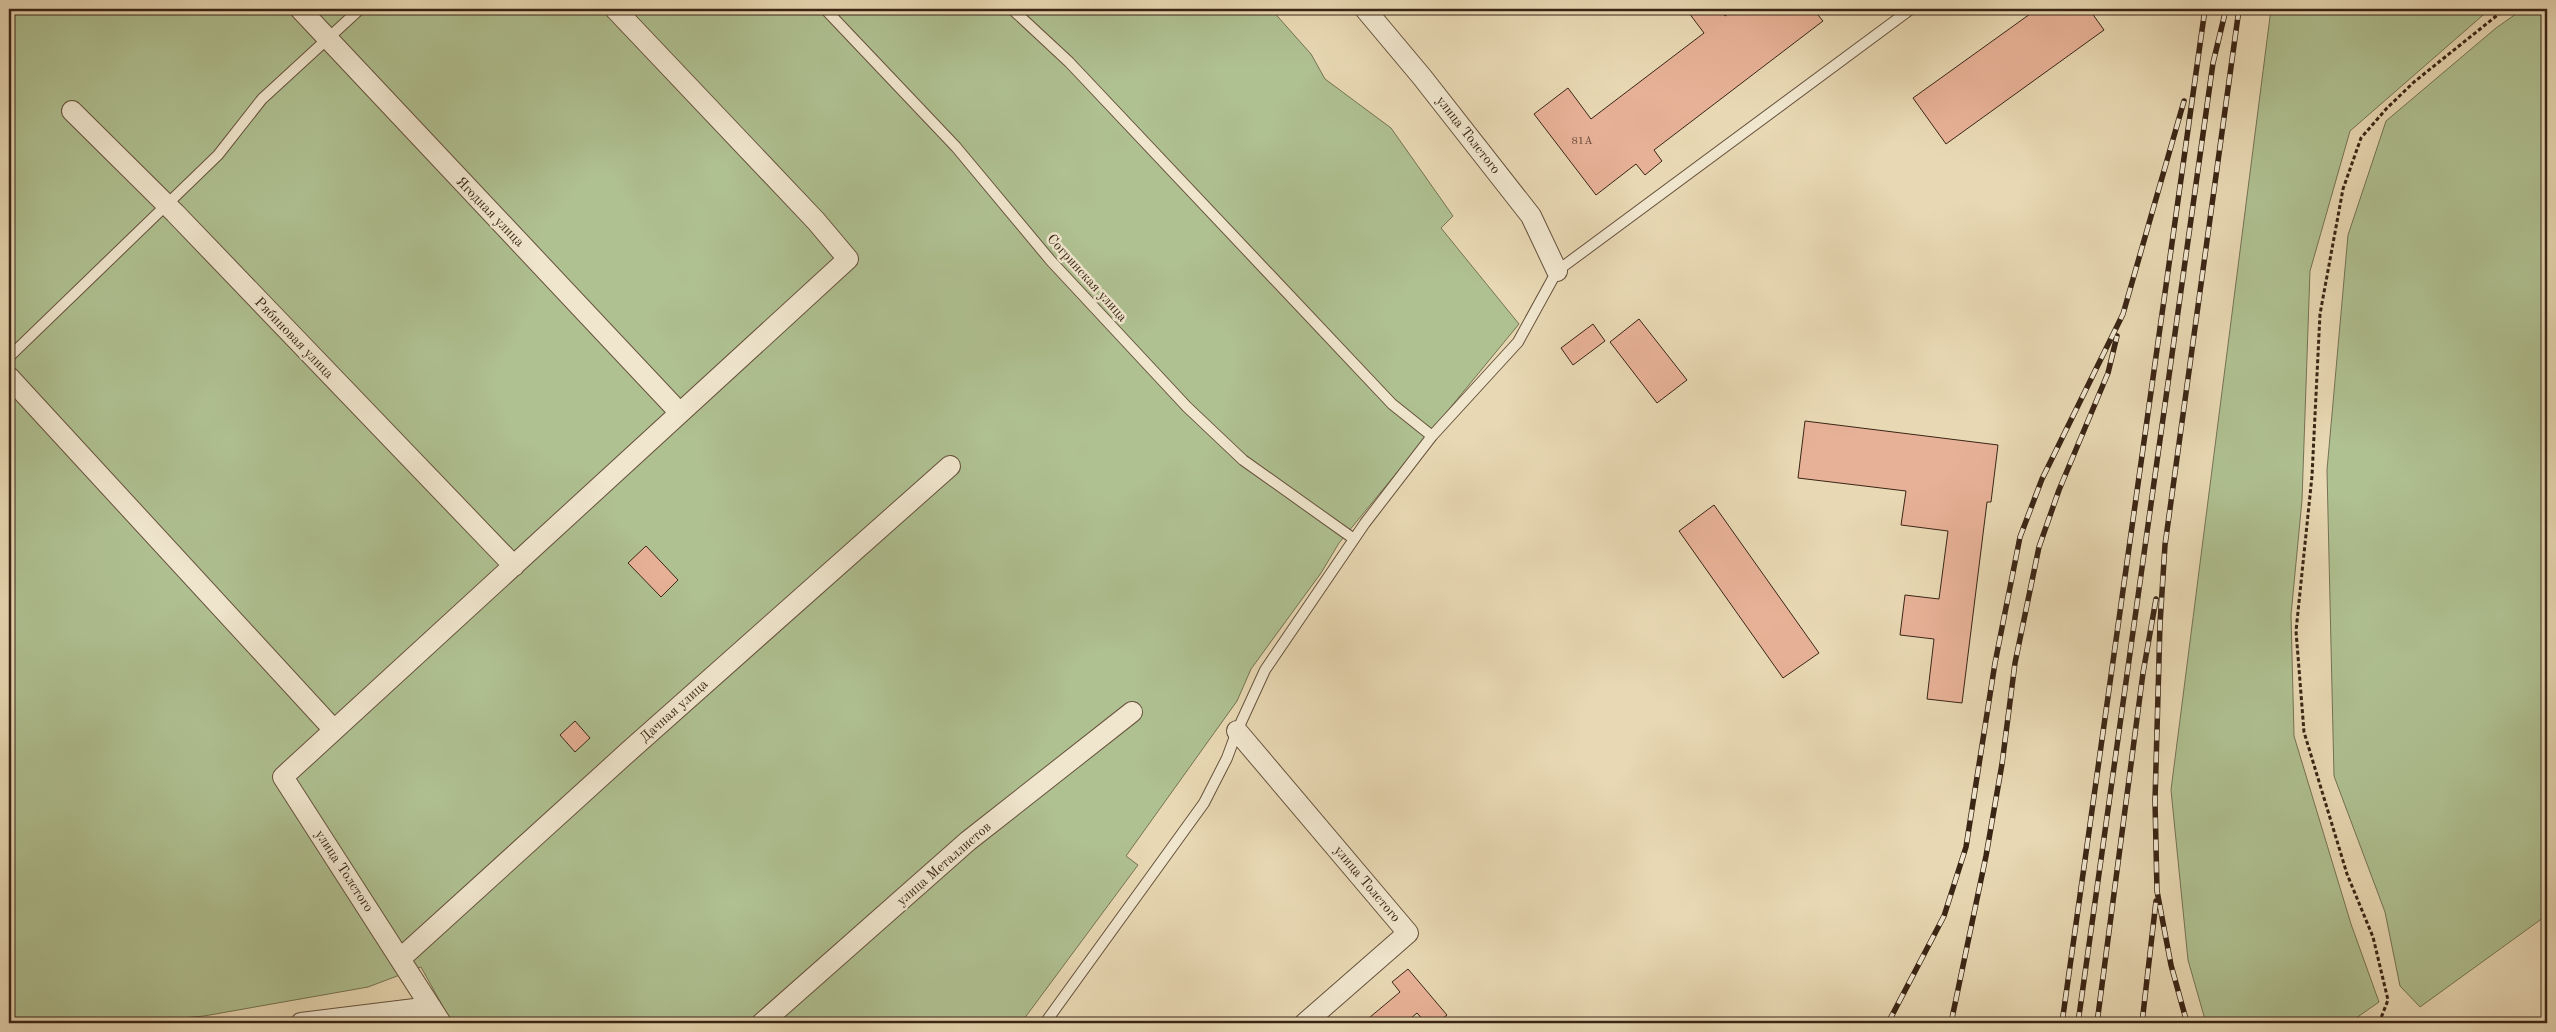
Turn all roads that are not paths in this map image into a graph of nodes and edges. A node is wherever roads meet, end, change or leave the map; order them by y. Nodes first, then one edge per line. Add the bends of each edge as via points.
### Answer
1 (300, 9) edge
2 (360, 9) edge
3 (615, 9) edge
4 (825, 9) edge
5 (1012, 9) edge
6 (1364, 9) edge
7 (1912, 9) edge
8 (327, 37) junction
9 (72, 111) dead end
10 (166, 206) junction
11 (1557, 271) junction
12 (9, 357) edge
13 (9, 378) edge
14 (680, 413) junction
15 (1432, 436) junction
16 (950, 466) dead end
17 (1354, 539) junction
18 (514, 566) junction
19 (1132, 712) dead end
20 (334, 730) junction
21 (1236, 731) junction
22 (400, 959) junction
23 (436, 1015) edge
24 (301, 1023) edge
25 (762, 1023) edge
26 (1045, 1023) edge
27 (1305, 1023) edge

1 - 8 street, Ягодная улица
2 - 8 lane
3 - 14 street via 810,214 848,259
4 - 17 lane, Согринская улица via 956,147 1051,261 1187,406 1243,460
5 - 15 lane via 1069,62 1392,404
6 - 11 street, улица Толстого via 1531,216
7 - 11 lane
8 - 10 lane via 262,99 218,155
8 - 14 street, Ягодная улица
9 - 10 street, Рябиновая улица
10 - 12 lane
10 - 18 street, Рябиновая улица
11 - 15 lane via 1518,342
13 - 20 street
14 - 18 street
15 - 17 lane
16 - 22 street, Дачная улица
17 - 21 lane via 1265,670
18 - 20 street
19 - 25 street, улица Металлистов via 968,842
20 - 22 street, улица Толстого via 283,776
21 - 26 lane via 1227,758 1204,803
21 - 27 street, улица Толстого via 1408,933
22 - 23 street, улица Толстого
23 - 24 street

